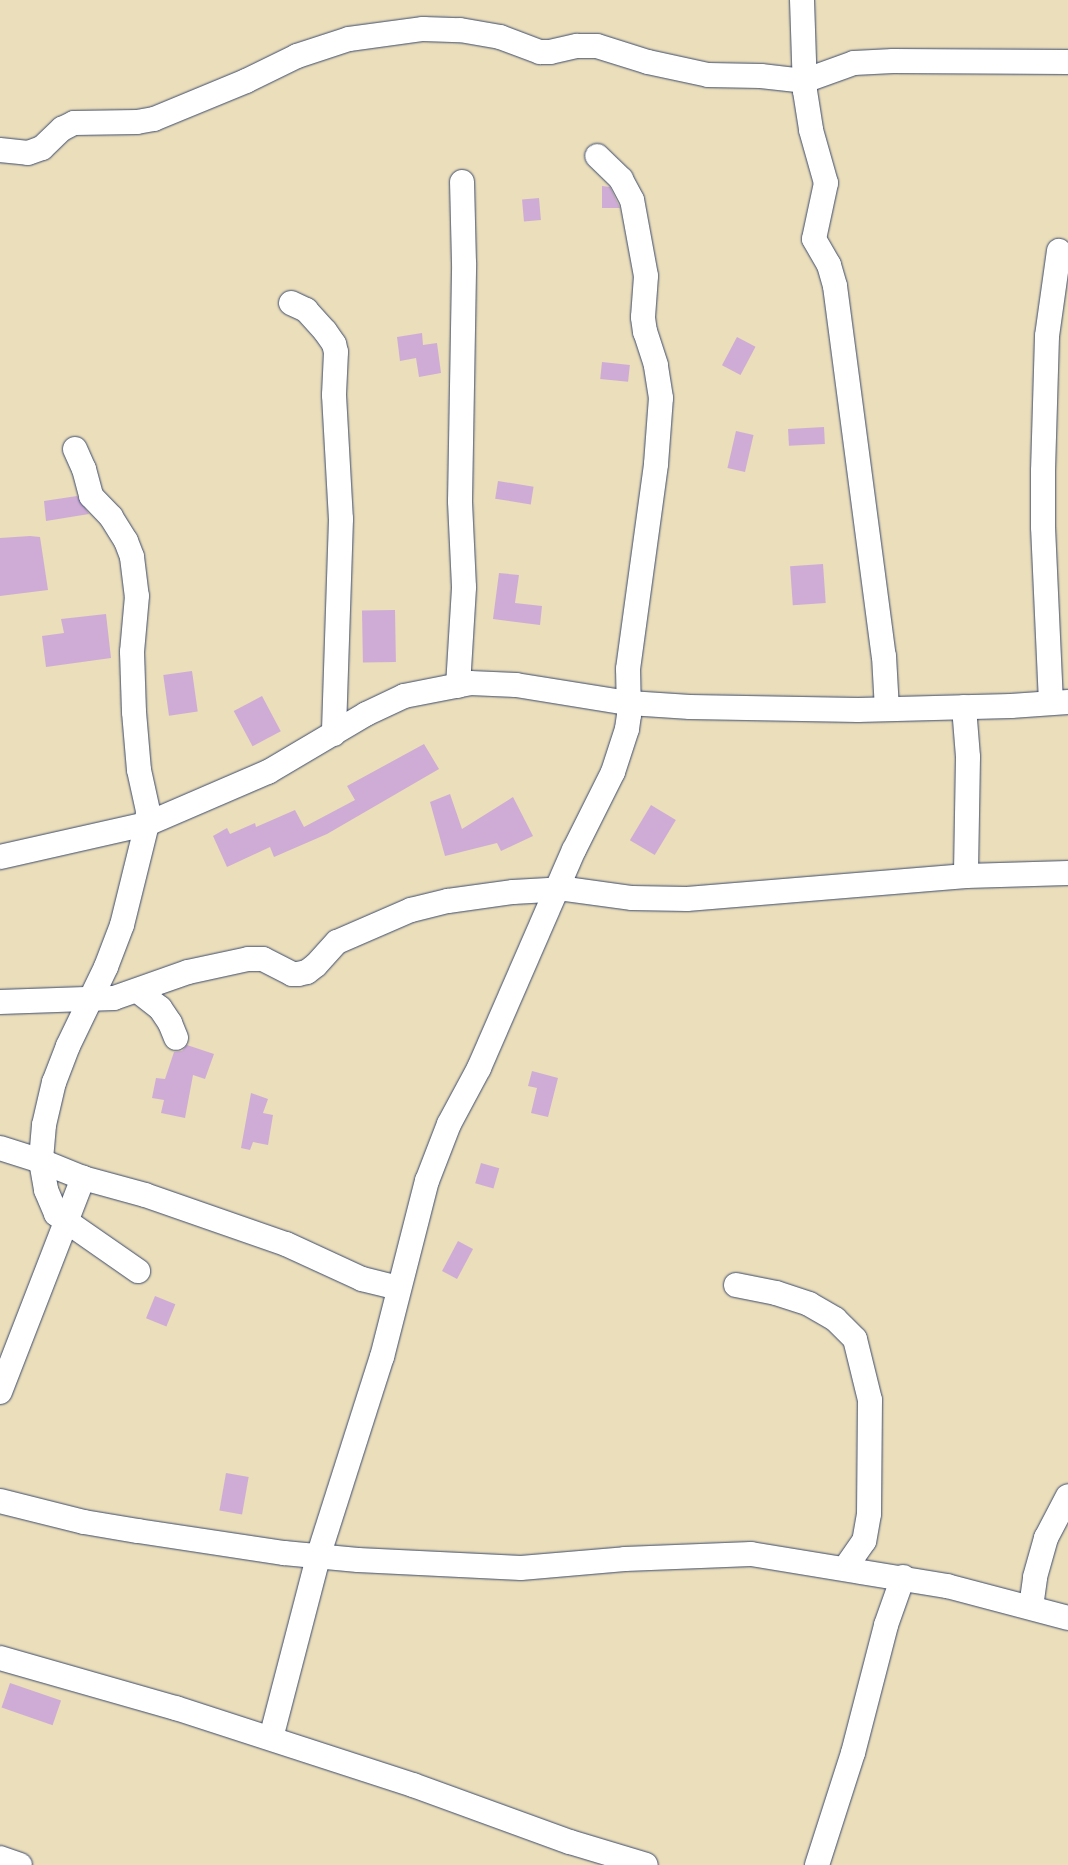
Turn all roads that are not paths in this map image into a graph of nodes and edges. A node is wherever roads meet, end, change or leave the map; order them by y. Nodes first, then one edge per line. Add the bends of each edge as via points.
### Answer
1 (802, 0) edge
2 (1068, 62) edge
3 (804, 81) junction
4 (0, 150) edge
5 (597, 156) dead end
6 (462, 182) dead end
7 (1059, 251) dead end
8 (291, 303) dead end
9 (75, 449) dead end
10 (458, 686) junction
11 (1059, 702) edge
12 (629, 703) junction
13 (964, 707) junction
14 (887, 709) junction
15 (334, 734) junction
16 (147, 824) junction
17 (0, 857) edge
18 (1068, 873) edge
19 (966, 876) junction
20 (557, 888) junction
21 (138, 991) junction
22 (91, 998) junction
23 (0, 1002) edge
24 (176, 1038) dead end
25 (0, 1148) edge
26 (41, 1160) junction
27 (83, 1178) junction
28 (66, 1222) junction
29 (138, 1271) dead end
30 (736, 1285) dead end
31 (398, 1288) junction
32 (0, 1392) edge
33 (1068, 1496) edge
34 (0, 1501) edge
35 (318, 1557) junction
36 (845, 1568) junction
37 (903, 1577) junction
38 (1031, 1607) junction
39 (1068, 1618) edge
40 (0, 1658) edge
41 (271, 1738) junction
42 (0, 1858) edge
43 (20, 1865) edge
44 (646, 1865) edge
45 (817, 1865) edge

1 - 3 street
2 - 3 street via 854,63
3 - 4 street via 762,76 708,76 597,46 540,52 500,37 460,30 423,29 349,39 297,56 154,119 74,123 62,129 49,144 34,151
3 - 14 street via 811,130 826,183 814,241 829,265 835,286 884,656
5 - 12 street via 621,180 632,200 646,276 645,332 656,365 661,398 656,464 628,669
6 - 10 street via 464,273 460,501 464,587
7 - 11 street via 1048,336 1043,526
8 - 15 street via 306,310 325,331 336,352 334,395 340,519
9 - 16 street via 91,496 111,517 132,557 137,596 132,652 134,712
10 - 12 street via 516,684
10 - 15 street via 404,696
11 - 13 street
12 - 14 street via 707,708
12 - 20 street via 627,729 613,772
13 - 14 street
13 - 19 street via 968,757
15 - 16 street via 260,776
16 - 17 street
16 - 22 street via 122,925
18 - 19 street
19 - 20 street via 687,899 632,898
20 - 21 street via 448,901 419,908 337,942 316,965 303,973 292,974 263,959 248,959 188,972
20 - 31 street via 494,1035 439,1149
21 - 22 street via 114,998
21 - 24 street via 160,1008
22 - 23 street
22 - 26 street via 54,1082 44,1124
25 - 26 street
26 - 27 street
26 - 28 street via 51,1203 56,1214
27 - 28 street
27 - 31 street via 145,1195 286,1244 362,1279
28 - 29 street
28 - 32 street
30 - 36 street via 809,1304 835,1318 855,1339 870,1400 869,1514 864,1541
31 - 35 street via 372,1392
33 - 38 street via 1046,1538
34 - 35 street via 102,1525
35 - 36 street via 521,1568 625,1559 751,1554
35 - 41 street
36 - 37 street
37 - 38 street
37 - 45 street via 886,1625 853,1753
38 - 39 street
40 - 41 street
41 - 44 street via 570,1842
42 - 43 street

